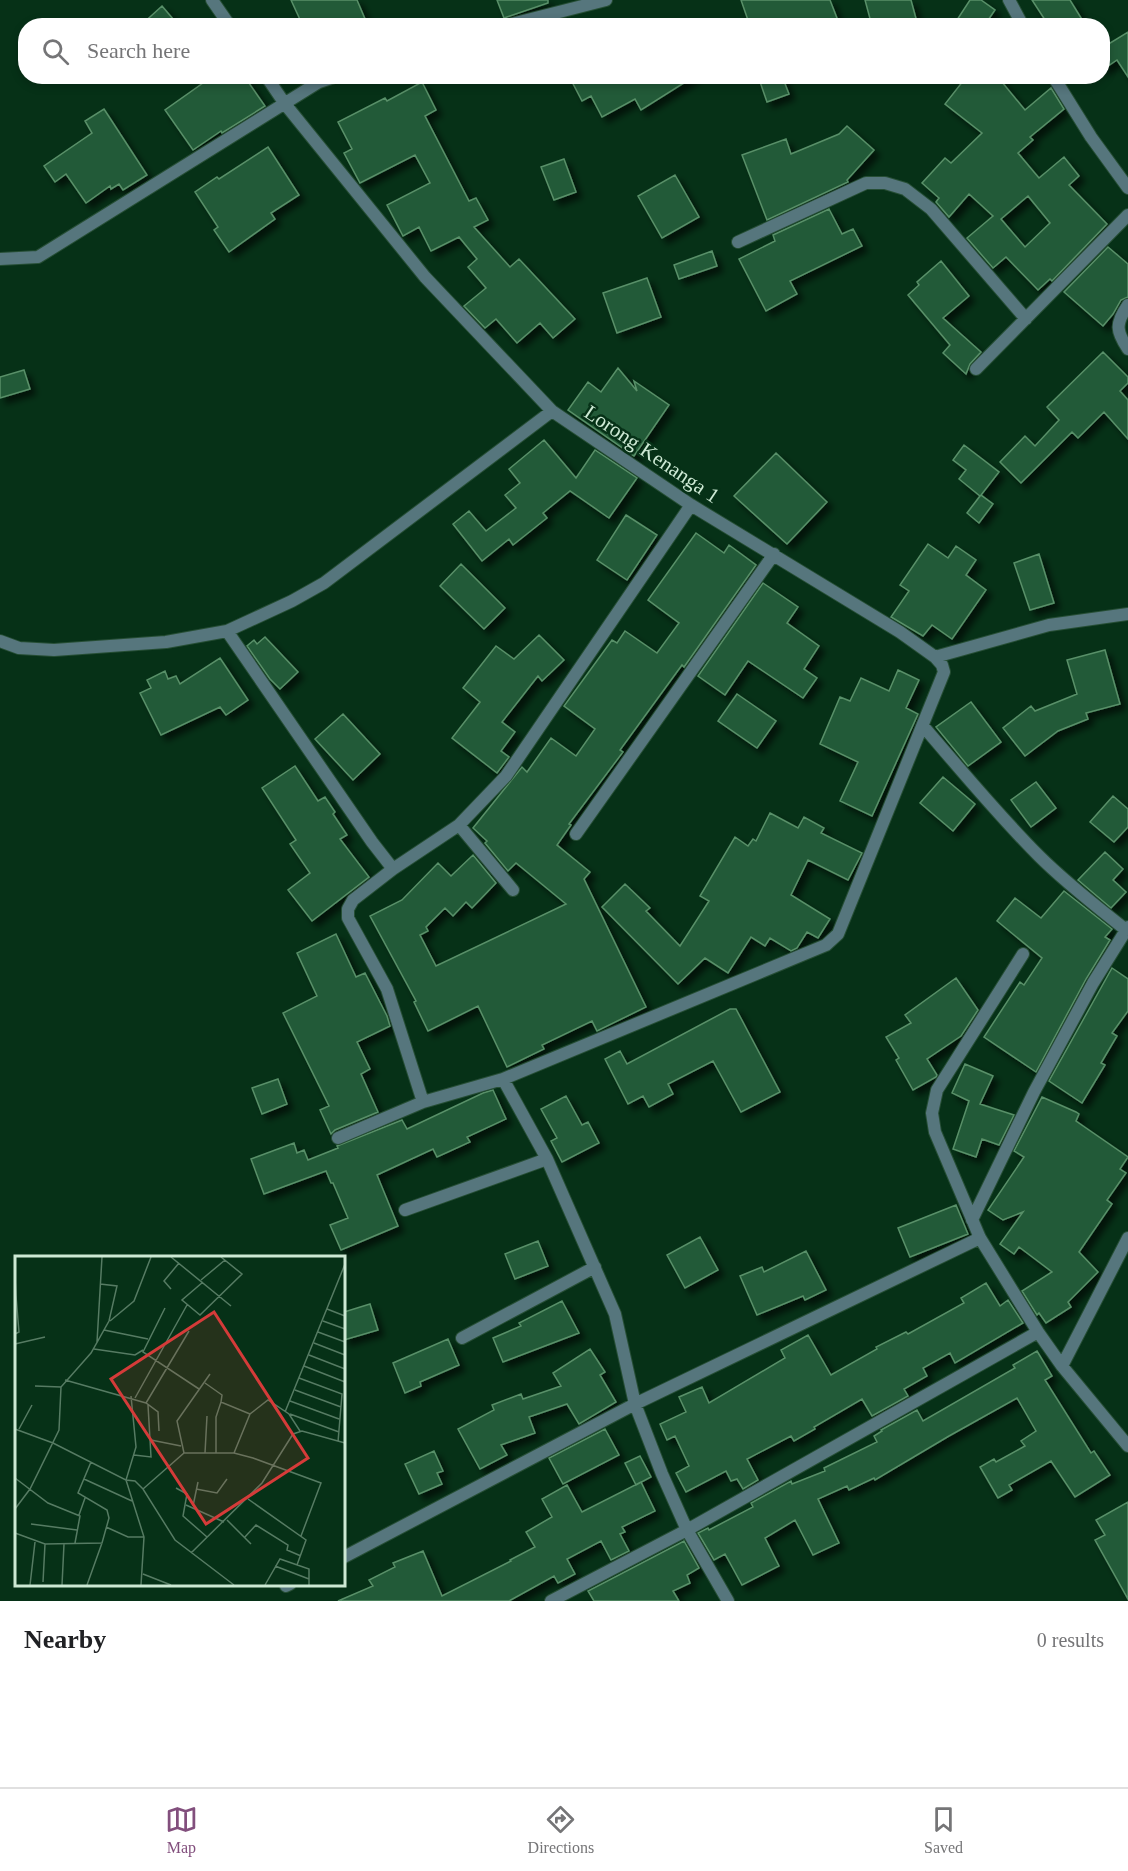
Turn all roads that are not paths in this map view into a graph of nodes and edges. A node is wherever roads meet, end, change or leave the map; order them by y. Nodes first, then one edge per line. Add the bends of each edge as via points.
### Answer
1 (212, 0) edge
2 (606, 0) edge
3 (1009, 0) edge
4 (224, 18) edge
5 (535, 18) edge
6 (1019, 18) edge
7 (271, 84) edge
8 (316, 84) edge
9 (1058, 84) edge
10 (285, 104) junction
11 (1128, 188) edge
12 (1128, 215) edge
13 (738, 242) dead end
14 (0, 260) edge
15 (1128, 305) edge
16 (1026, 319) junction
17 (1128, 349) edge
18 (976, 369) dead end
19 (552, 411) junction
20 (691, 505) junction
21 (774, 554) junction
22 (1128, 614) edge
23 (227, 631) junction
24 (0, 641) edge
25 (935, 657) junction
26 (923, 726) junction
27 (459, 825) junction
28 (576, 834) dead end
29 (393, 869) junction
30 (513, 890) dead end
31 (1127, 929) edge
32 (1023, 954) dead end
33 (503, 1079) junction
34 (423, 1102) junction
35 (338, 1138) dead end
36 (547, 1159) junction
37 (405, 1210) dead end
38 (972, 1220) junction
39 (980, 1238) junction
40 (1128, 1238) edge
41 (595, 1267) junction
42 (1038, 1332) junction
43 (462, 1338) dead end
44 (1062, 1366) junction
45 (635, 1404) junction
46 (1128, 1446) edge
47 (687, 1530) junction
48 (345, 1556) edge
49 (551, 1601) edge
50 (728, 1601) edge

1 - 4 street
2 - 5 street
3 - 6 street
7 - 10 street, Lorong Kenanga 1
8 - 10 street
9 - 11 street
10 - 14 street via 38,257
10 - 19 street, Lorong Kenanga 1 via 425,277
12 - 16 street
13 - 16 street via 866,183 885,183 905,189 931,209
15 - 17 street via 1119,324 1119,335
16 - 18 street
19 - 20 street, Lorong Kenanga 1
19 - 23 street via 324,584
20 - 21 street, Lorong Kenanga 1
20 - 27 street via 506,776
21 - 25 street, Lorong Kenanga 1
21 - 28 street
22 - 25 street via 1049,625
23 - 24 street via 166,642 54,651 19,648
23 - 29 street
25 - 26 street via 944,672
26 - 31 street via 1041,858
26 - 33 street via 838,934 826,945
27 - 29 street
27 - 30 street
29 - 34 street via 353,900 348,918 387,989
31 - 38 street via 1093,982
32 - 38 street via 937,1090 932,1113 935,1132
33 - 34 street
33 - 36 street
34 - 35 street
36 - 37 street
36 - 41 street
38 - 39 street
39 - 42 street
39 - 45 street
40 - 44 street
41 - 43 street
41 - 45 street via 615,1314
42 - 44 street
42 - 47 street
44 - 46 street
45 - 47 street
45 - 48 street
47 - 49 street
47 - 50 street

